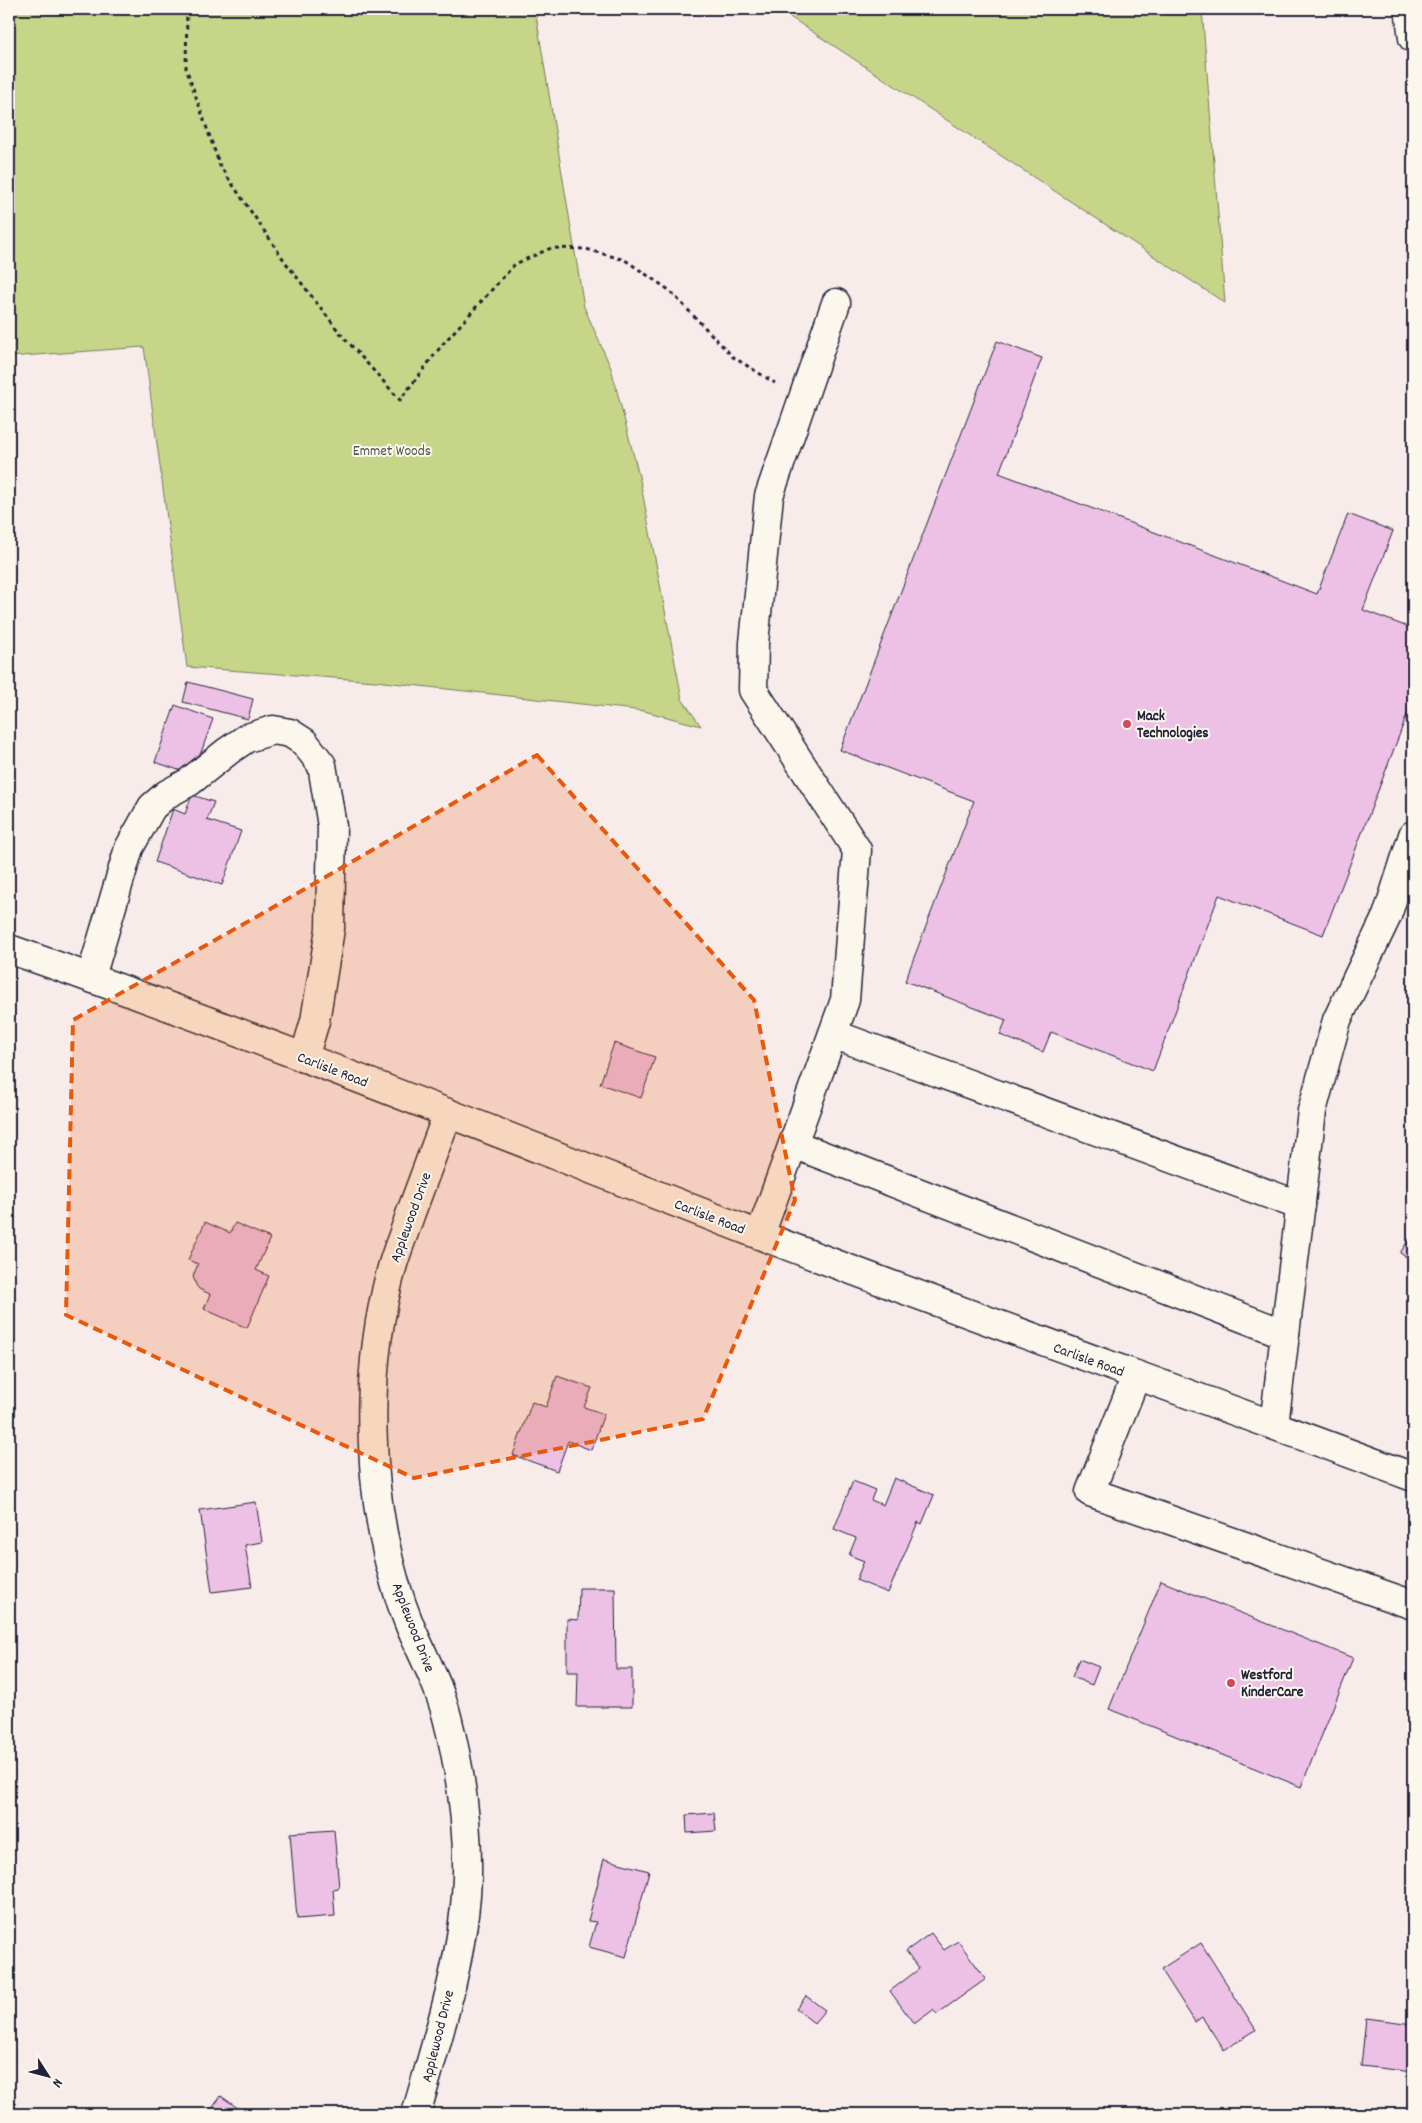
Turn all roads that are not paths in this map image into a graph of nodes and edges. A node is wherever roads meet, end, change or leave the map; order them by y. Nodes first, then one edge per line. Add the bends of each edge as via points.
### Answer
1 (1409, 9) edge
2 (1413, 38) edge
3 (836, 303) dead end
4 (1413, 835) edge
5 (9, 948) edge
6 (91, 977) junction
7 (833, 1034) junction
8 (304, 1058) junction
9 (448, 1113) junction
10 (793, 1144) junction
11 (1301, 1206) junction
12 (760, 1235) junction
13 (1285, 1334) junction
14 (1136, 1376) junction
15 (1274, 1425) junction
16 (1413, 1477) edge
17 (1413, 1605) edge
18 (416, 2114) edge

1 - 2 main road
3 - 7 main road via 770,496 754,643 753,690 857,850 845,1000
4 - 11 main road via 1387,916 1337,1020 1312,1112
5 - 6 main road, Carlisle Road
6 - 8 main road, Carlisle Road
6 - 8 main road via 129,848 152,807 247,738 273,730 290,733 304,742 322,765 332,826 330,929 315,1021
7 - 10 main road
7 - 11 main road
8 - 9 main road, Carlisle Road
9 - 12 main road, Carlisle Road
9 - 18 main road, Applewood Drive via 393,1263 382,1309 372,1400 373,1445 385,1540 396,1585 447,1716 464,1810 467,1877 460,1938
10 - 12 main road
10 - 13 main road
11 - 13 main road
12 - 14 main road, Carlisle Road
13 - 15 main road
14 - 15 main road, Carlisle Road
14 - 17 main road via 1090,1492
15 - 16 main road, Carlisle Road

